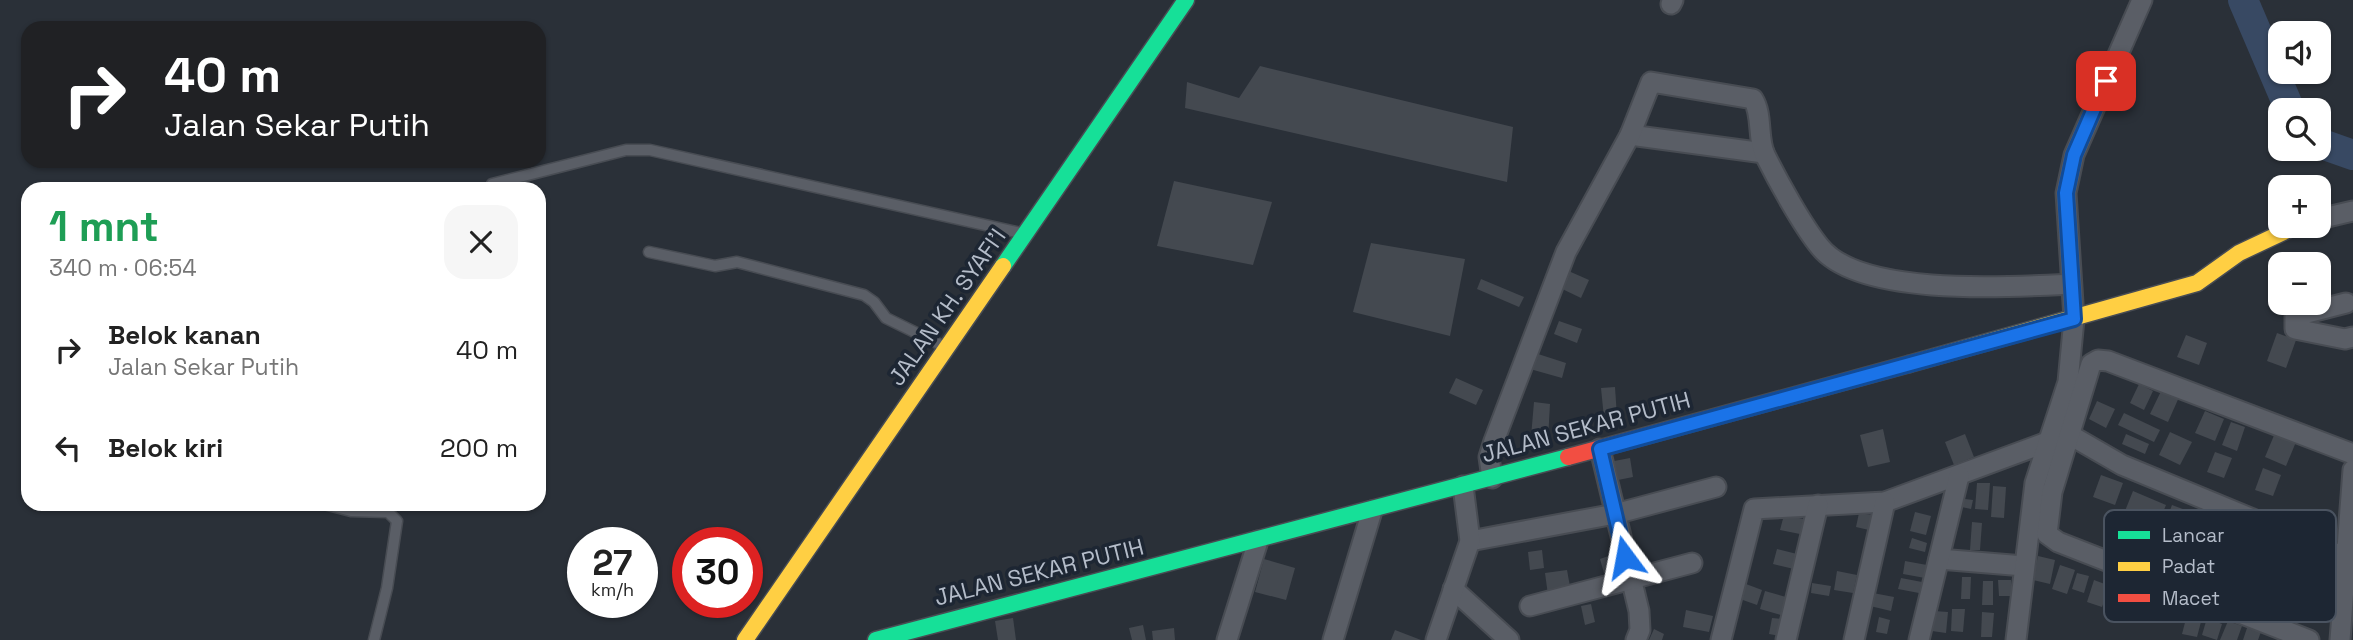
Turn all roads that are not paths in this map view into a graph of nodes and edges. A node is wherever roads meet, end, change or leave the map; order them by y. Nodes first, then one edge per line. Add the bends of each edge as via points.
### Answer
1 (1186, 0) edge
2 (2140, 9) edge
3 (1630, 135) junction
4 (1764, 153) junction
5 (500, 182) edge
6 (2353, 211) edge
7 (2331, 216) edge
8 (1024, 234) junction
9 (2271, 238) edge
10 (649, 252) dead end
11 (2071, 284) junction
12 (2349, 299) edge
13 (2074, 319) junction
14 (2353, 330) edge
15 (2353, 337) edge
16 (947, 347) junction
17 (2070, 435) junction
18 (2050, 441) junction
19 (1600, 449) junction
20 (2353, 454) edge
21 (2353, 470) edge
22 (1959, 476) junction
23 (1492, 478) junction
24 (1463, 486) junction
25 (1716, 487) dead end
26 (1885, 502) junction
27 (1818, 505) junction
28 (2231, 510) edge
29 (351, 511) edge
30 (1372, 511) junction
31 (1615, 514) junction
32 (1258, 541) junction
33 (1470, 541) junction
34 (2336, 553) edge
35 (2347, 558) junction
36 (1939, 559) junction
37 (2104, 560) edge
38 (1692, 563) dead end
39 (2024, 566) junction
40 (1629, 579) junction
41 (1453, 587) junction
42 (1530, 606) dead end
43 (2263, 622) edge
44 (374, 640) edge
45 (745, 640) edge
46 (876, 640) edge
47 (1227, 640) edge
48 (1333, 640) edge
49 (1436, 640) edge
50 (1508, 640) edge
51 (1636, 640) edge
52 (1721, 640) edge
53 (1786, 640) edge
54 (1854, 640) edge
55 (1919, 640) edge
56 (2016, 640) edge
57 (2309, 640) edge
58 (2340, 640) edge

1 - 8 street, JALAN KH. SYAFI'I
2 - 11 street via 2074,155 2066,193
3 - 4 street
3 - 4 street via 1651,82 1657,82 1753,99
3 - 23 street via 1566,252 1494,441 1489,457
4 - 11 street via 1820,248 1860,273 1892,281 1986,287
5 - 8 lane via 626,150 650,150
6 - 7 street
8 - 16 street, JALAN KH. SYAFI'I
9 - 13 street, JALAN SEKAR PUTIH via 2239,253 2197,283
10 - 16 lane via 715,266 737,262 864,295 886,318
11 - 13 street
12 - 14 street via 2346,322
12 - 15 street via 2295,316 2293,323 2295,329
13 - 18 street via 2068,382
13 - 19 street, JALAN SEKAR PUTIH
16 - 45 street, JALAN KH. SYAFI'I
17 - 20 street via 2091,364 2098,360
17 - 28 street via 2122,465
17 - 37 street via 2052,492 2047,534
18 - 22 street
18 - 39 street via 2035,483
19 - 23 street, JALAN SEKAR PUTIH
19 - 31 street
21 - 35 street
22 - 26 street
22 - 36 street
23 - 24 street, JALAN SEKAR PUTIH
24 - 30 street, JALAN SEKAR PUTIH
24 - 33 street
25 - 31 street
26 - 27 street
26 - 54 street
27 - 52 street via 1754,509
27 - 53 street
29 - 44 lane via 388,512 397,521
30 - 32 street, JALAN SEKAR PUTIH
30 - 48 street
31 - 33 street
31 - 40 street
32 - 46 street, JALAN SEKAR PUTIH
32 - 47 street
33 - 41 street
34 - 35 street
35 - 58 street
36 - 39 street
36 - 55 street
38 - 40 street
39 - 56 street
40 - 42 street
40 - 51 street via 1640,621
41 - 49 street
41 - 50 street
43 - 57 street

